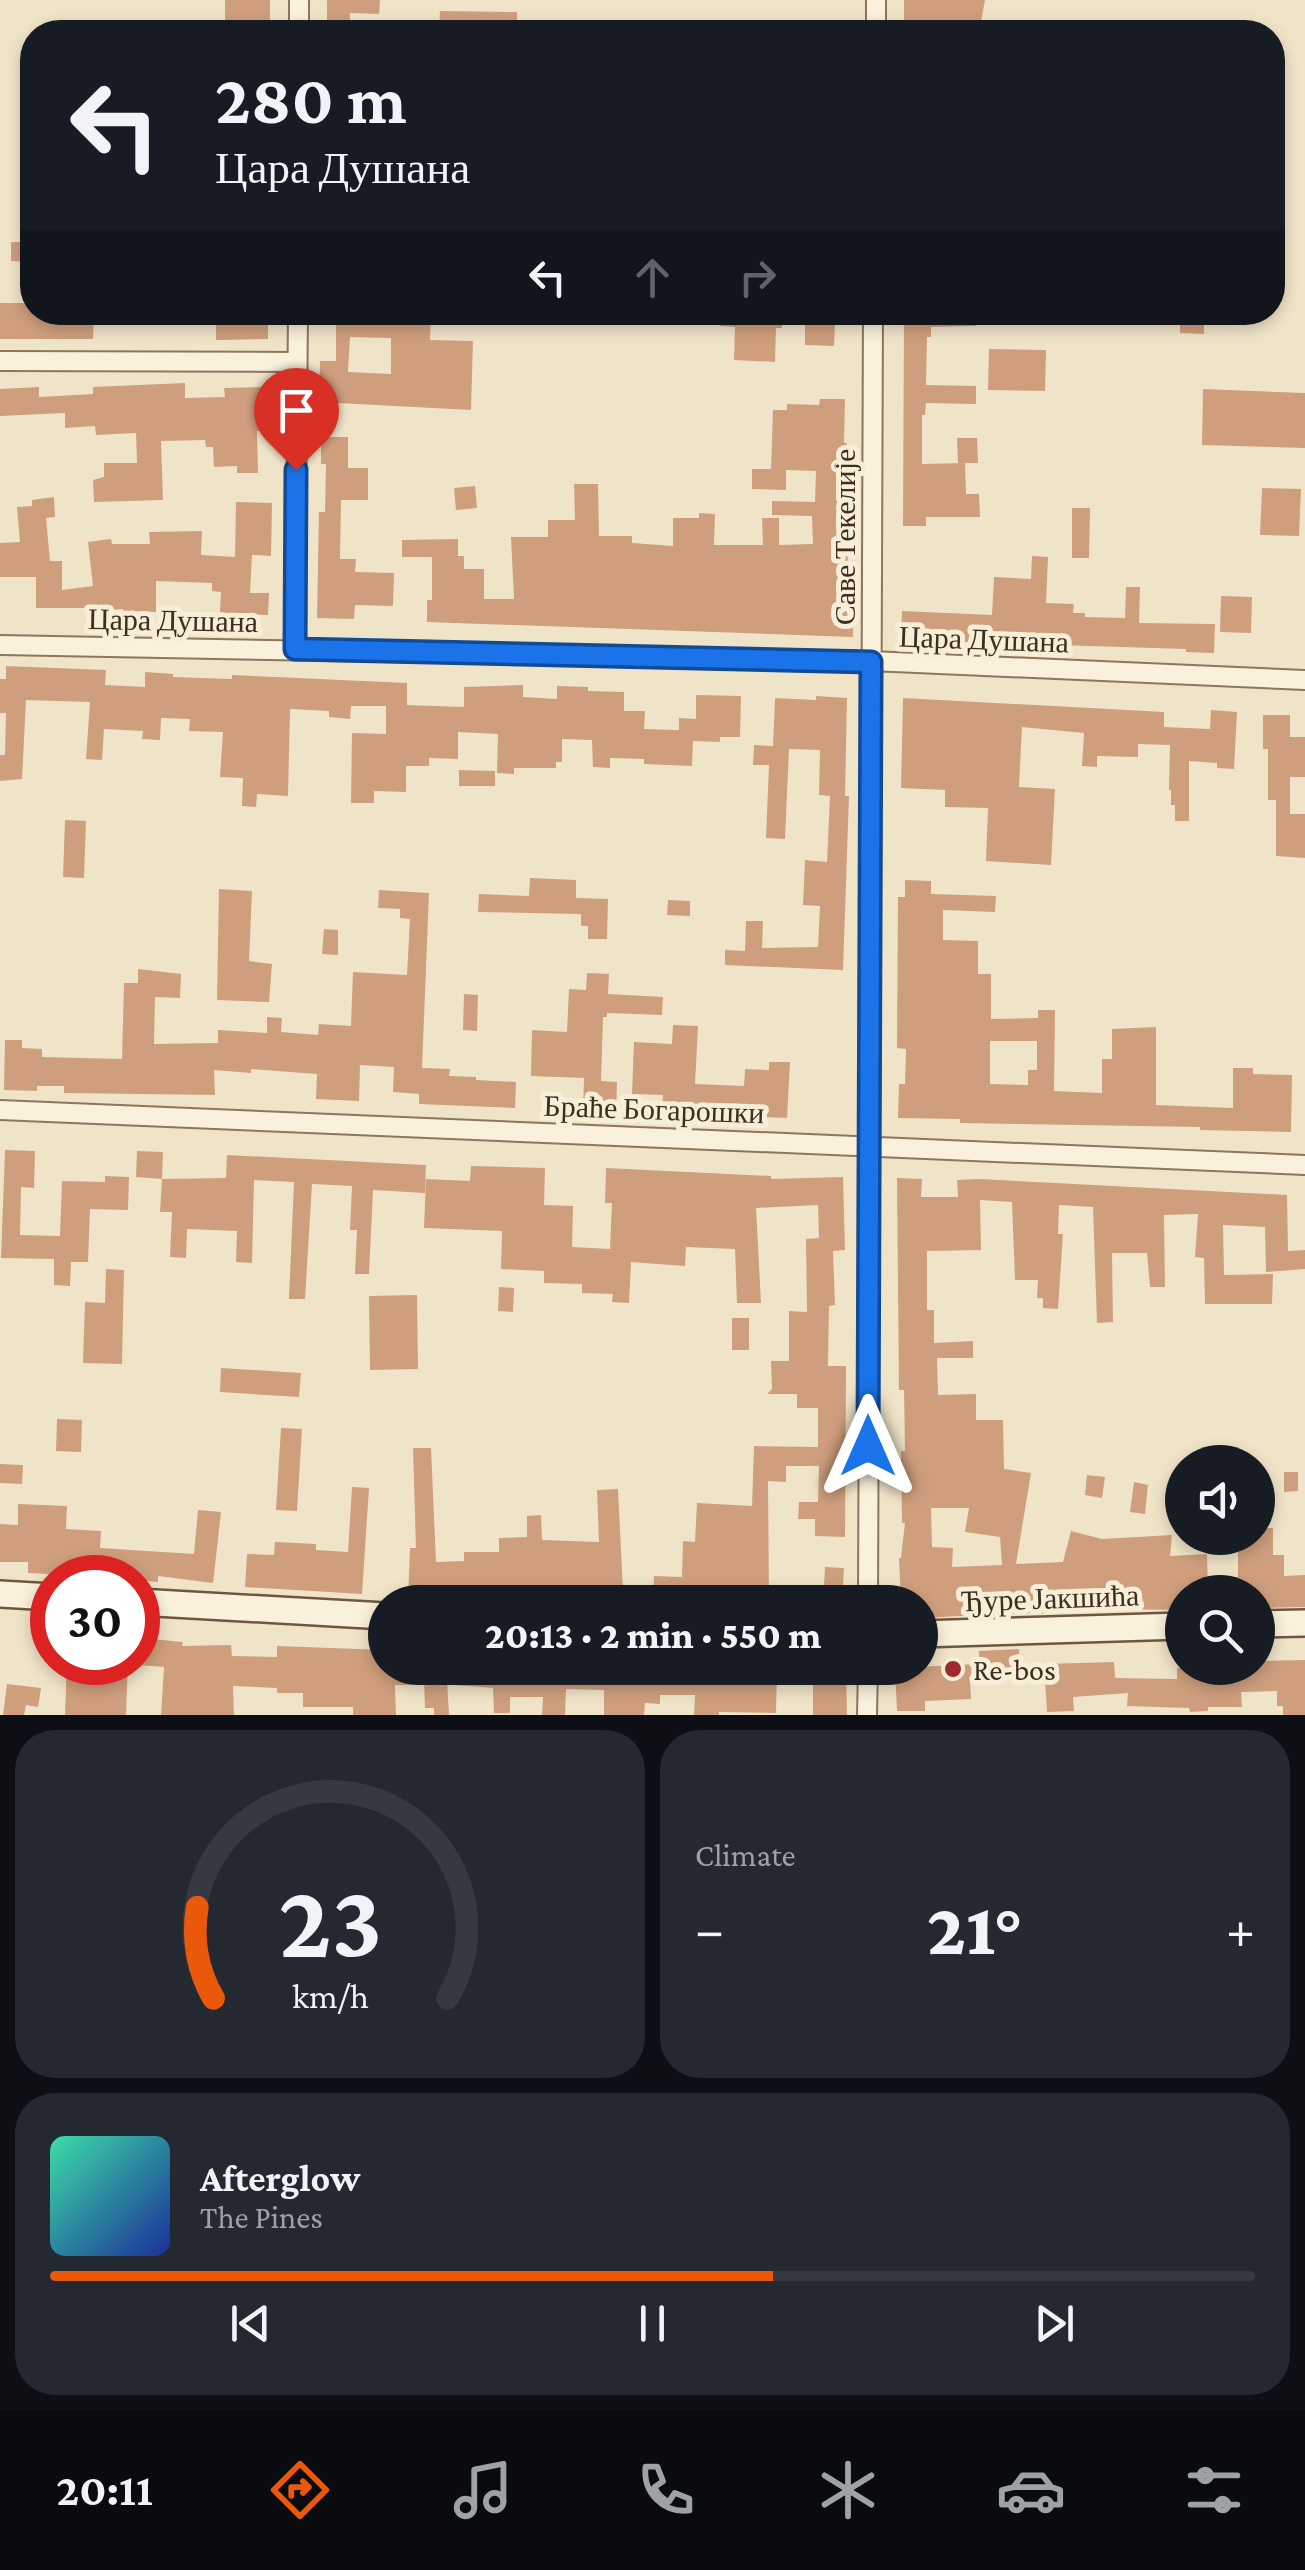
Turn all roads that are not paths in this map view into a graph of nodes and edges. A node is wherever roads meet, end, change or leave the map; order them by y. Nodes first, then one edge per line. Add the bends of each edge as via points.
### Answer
1 (298, 325) edge
2 (874, 325) edge
3 (0, 361) edge
4 (297, 362) junction
5 (0, 645) edge
6 (295, 649) junction
7 (871, 662) junction
8 (1305, 680) edge
9 (0, 1110) edge
10 (868, 1146) junction
11 (1305, 1166) edge
12 (868, 1585) edge
13 (0, 1594) edge
14 (30, 1596) edge
15 (160, 1603) edge
16 (368, 1615) edge
17 (1305, 1623) edge
18 (1275, 1624) edge
19 (1165, 1627) edge
20 (938, 1633) edge
21 (868, 1685) edge
22 (868, 1715) edge

1 - 4 street
2 - 7 street, Саве Текелије
3 - 4 street
4 - 6 street
5 - 6 street, Цара Душана
6 - 7 street, Цара Душана
7 - 8 street, Цара Душана
7 - 10 street, Саве Текелије
9 - 10 street, Браће Богарошки
10 - 11 street, Браће Богарошки
10 - 12 street, Саве Текелије
13 - 14 main road
15 - 16 main road
17 - 18 main road
19 - 20 main road, Ђуре Јакшића
21 - 22 street

